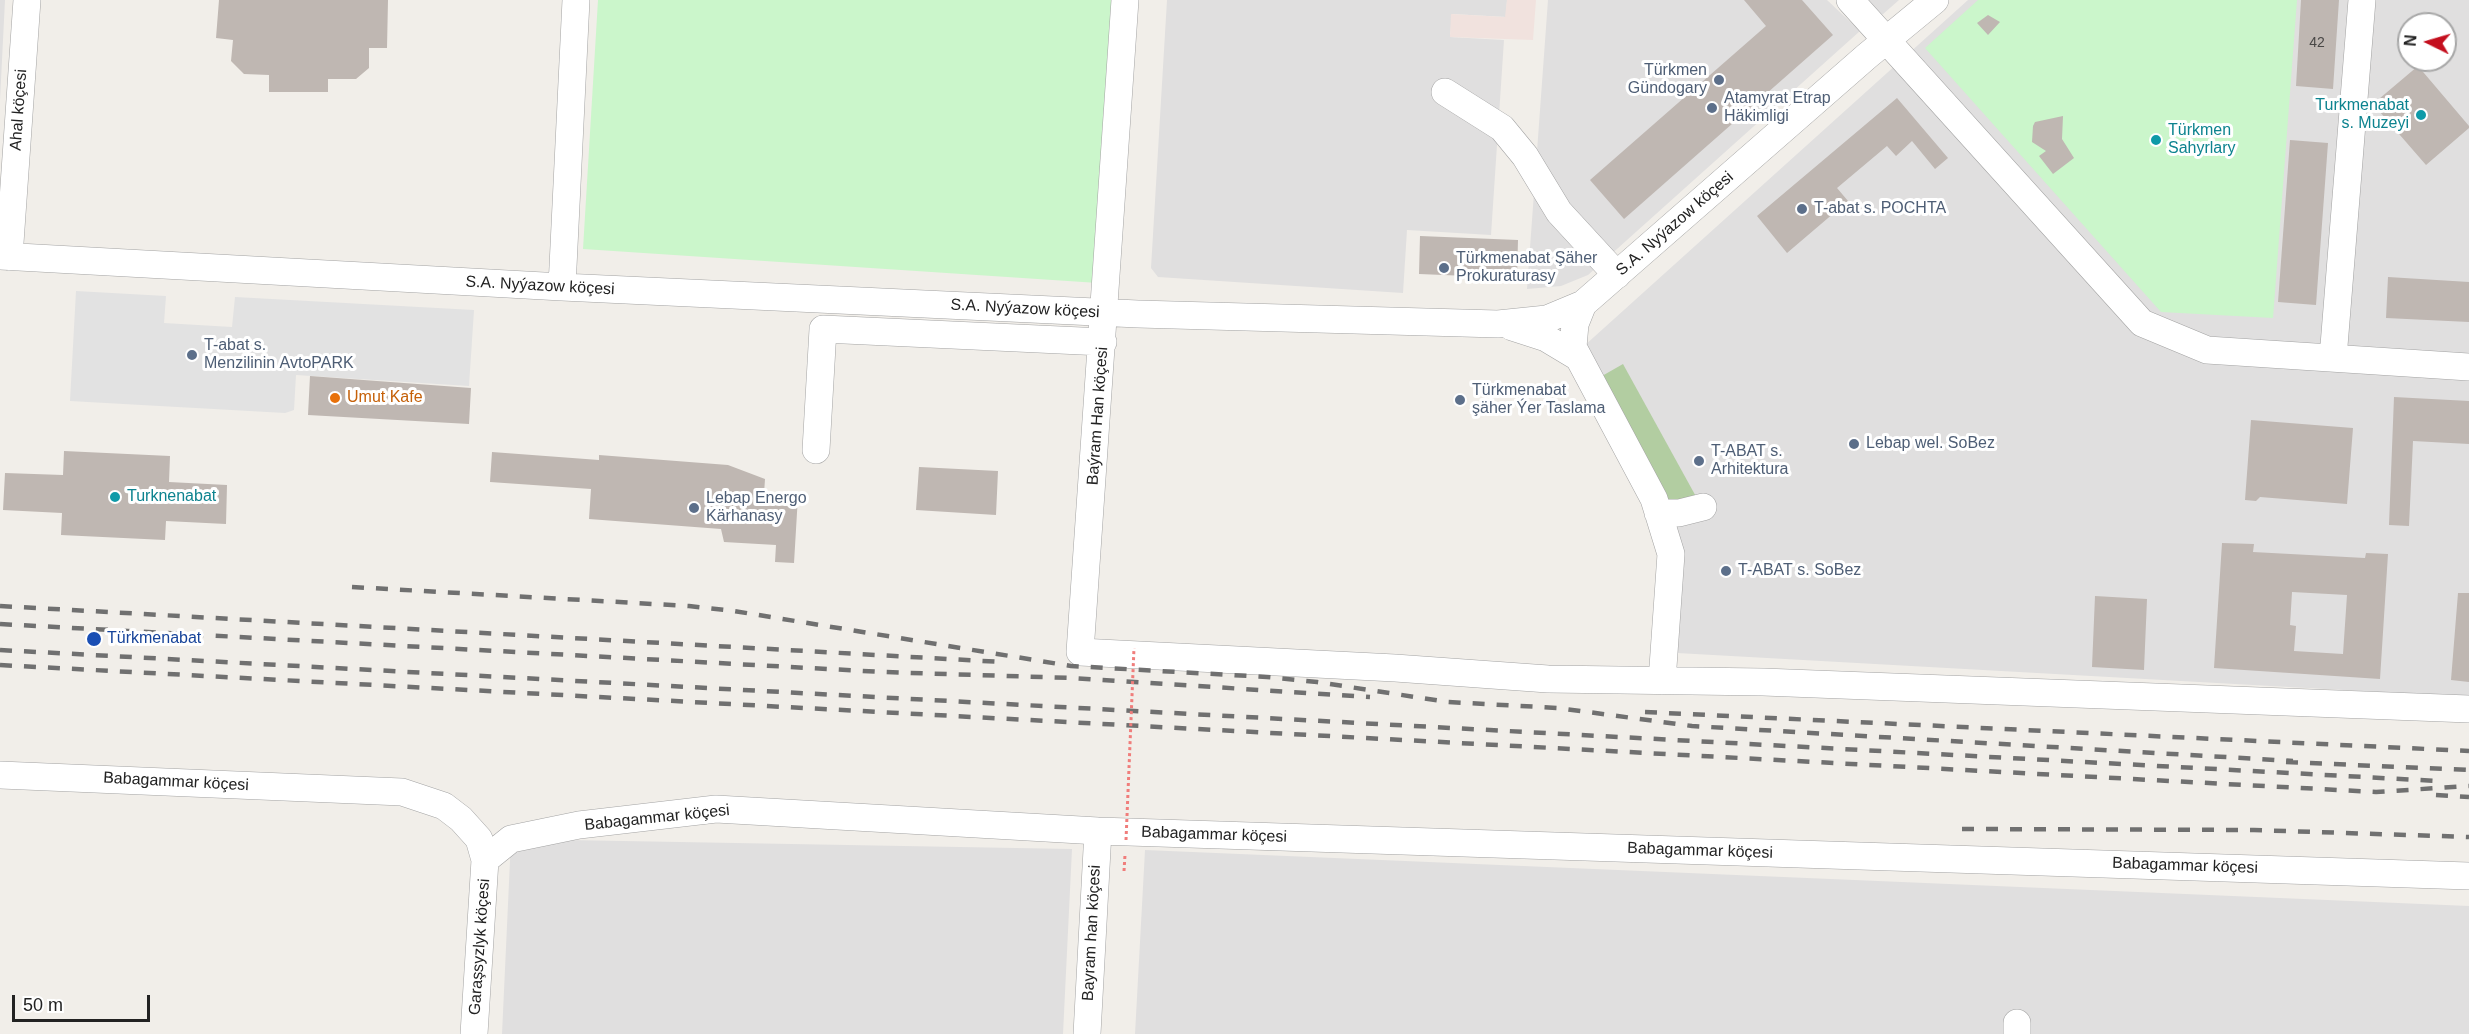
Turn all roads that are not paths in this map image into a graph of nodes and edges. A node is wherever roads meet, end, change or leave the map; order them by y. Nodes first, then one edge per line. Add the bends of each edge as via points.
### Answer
1 (27, 0) edge
2 (576, 0) edge
3 (1125, 0) edge
4 (1850, 0) edge
5 (1935, 0) edge
6 (2362, 0) edge
7 (1887, 39) junction
8 (1445, 92) dead end
9 (4, 256) edge
10 (1617, 275) junction
11 (562, 287) junction
12 (1583, 304) junction
13 (1105, 312) junction
14 (1498, 324) junction
15 (1103, 342) junction
16 (1576, 356) junction
17 (2333, 358) junction
18 (2469, 367) edge
19 (816, 450) dead end
20 (1703, 507) dead end
21 (1659, 513) junction
22 (1662, 681) junction
23 (2469, 709) edge
24 (0, 775) edge
25 (1098, 831) junction
26 (485, 860) junction
27 (2469, 876) edge
28 (474, 1034) edge
29 (1087, 1034) edge

1 - 9 street, Ahal köçesi
2 - 11 street
3 - 13 street, Baýram Han köçesi
4 - 7 street
5 - 7 street, S.A. Nyýazow köçesi
6 - 17 street
7 - 10 street, S.A. Nyýazow köçesi
7 - 17 street via 2142,322 2207,350
8 - 10 street via 1502,128 1525,156 1559,212
9 - 11 street, S.A. Nyýazow köçesi
10 - 12 street, S.A. Nyýazow köçesi
11 - 13 street, S.A. Nyýazow köçesi
12 - 14 street, S.A. Nyýazow köçesi via 1547,318
12 - 16 street via 1573,333
13 - 14 street, S.A. Nyýazow köçesi
13 - 15 street, Baýram Han köçesi
14 - 16 street via 1546,338
15 - 19 street via 823,329
15 - 22 street, Baýram Han köçesi via 1080,652 1548,679
16 - 21 street
17 - 18 street
20 - 21 street
21 - 22 street via 1671,554
22 - 23 street
24 - 26 street, Babagammar köçesi via 402,792 444,806 461,819 479,839
25 - 26 street, Babagammar köçesi via 716,809 579,825 511,839
25 - 27 street, Babagammar köçesi
25 - 29 street, Bayram han köçesi
26 - 28 street, Garaşsyzlyk köçesi

